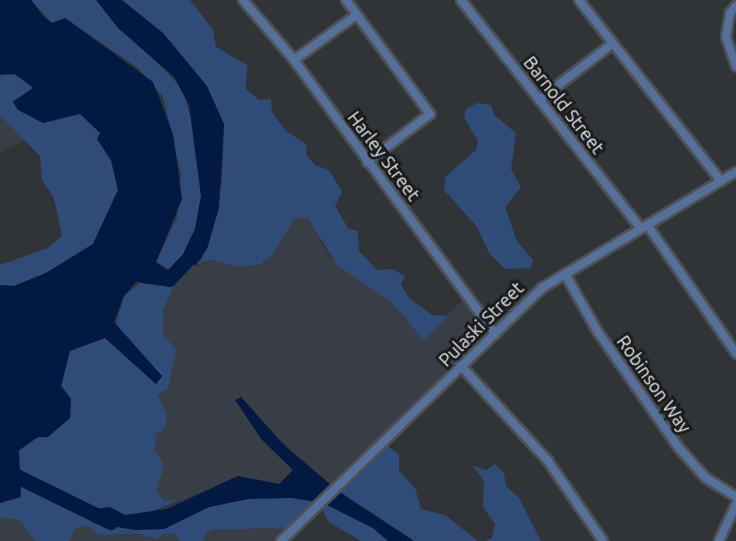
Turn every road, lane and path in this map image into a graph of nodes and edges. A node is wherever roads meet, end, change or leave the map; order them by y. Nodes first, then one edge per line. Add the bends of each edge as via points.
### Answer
1 (243, 0) edge
2 (346, 0) edge
3 (460, 0) edge
4 (579, 0) edge
5 (732, 0) edge
6 (736, 5) edge
7 (355, 16) junction
8 (612, 45) junction
9 (294, 60) junction
10 (736, 66) edge
11 (540, 100) junction
12 (367, 162) junction
13 (736, 172) edge
14 (721, 181) junction
15 (644, 227) junction
16 (565, 274) junction
17 (495, 334) junction
18 (736, 353) edge
19 (461, 366) junction
20 (736, 496) edge
21 (736, 505) edge
22 (281, 541) edge
23 (603, 541) edge
24 (719, 541) edge

1 - 9 street, Harley Street
2 - 7 street
3 - 11 street, Barnold Street
4 - 8 street
5 - 6 street
6 - 10 street via 730,13 726,37
7 - 9 street
7 - 12 street via 430,114
8 - 11 street
8 - 14 street
9 - 12 street, Harley Street
11 - 15 street, Barnold Street
12 - 17 street, Harley Street
13 - 14 street, Pulaski Street
14 - 15 street, Pulaski Street
15 - 16 street, Pulaski Street
15 - 18 street, Barnold Street
16 - 17 street, Pulaski Street via 542,288
16 - 20 street, Robinson Way via 598,332 679,448 706,478
17 - 19 street, Pulaski Street
19 - 22 street, Pulaski Street
19 - 23 street via 548,461
21 - 24 street

